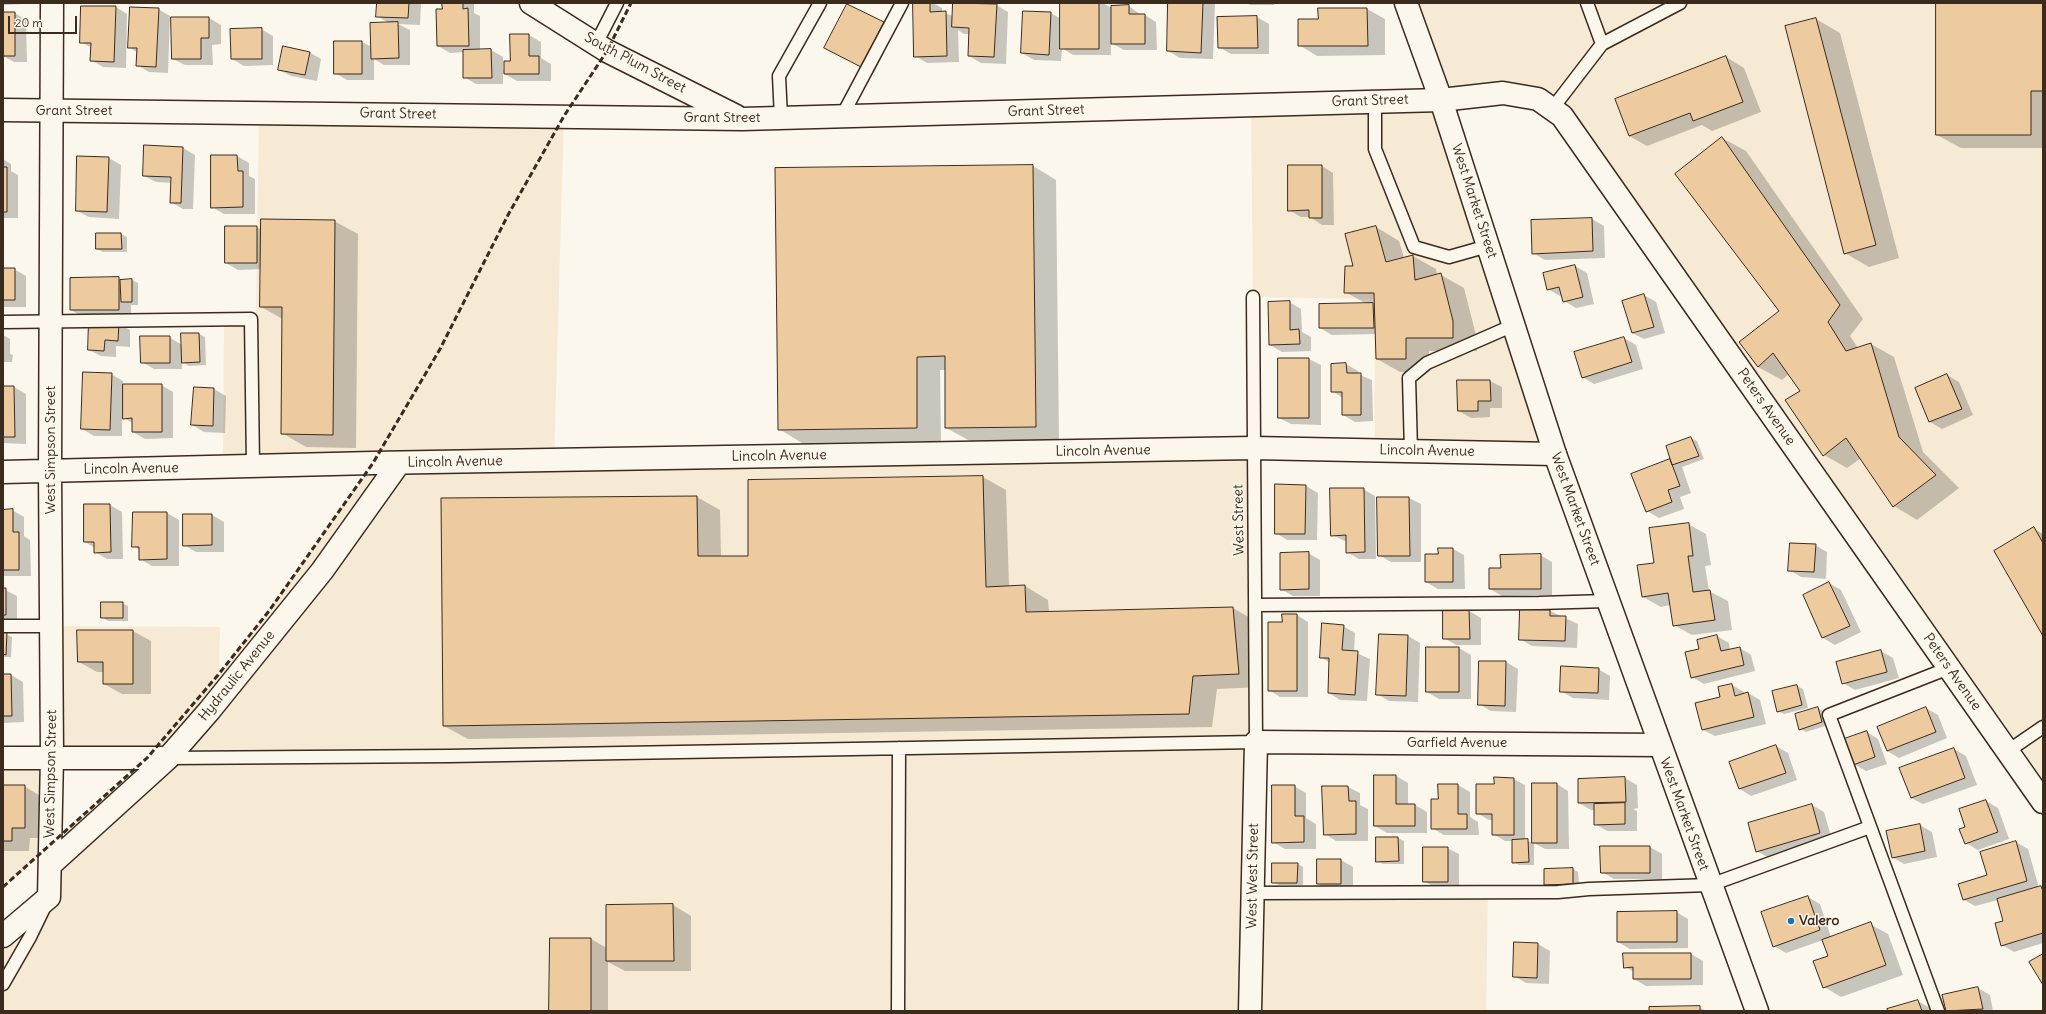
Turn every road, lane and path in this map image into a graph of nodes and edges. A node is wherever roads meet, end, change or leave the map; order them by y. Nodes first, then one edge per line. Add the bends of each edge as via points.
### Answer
1 (52, 3) edge
2 (530, 3) edge
3 (617, 3) edge
4 (820, 3) edge
5 (902, 3) edge
6 (1406, 3) edge
7 (1587, 3) edge
8 (1680, 3) edge
9 (596, 44) junction
10 (1602, 44) junction
11 (1442, 100) junction
12 (1375, 101) junction
13 (1552, 109) junction
14 (3, 110) edge
15 (53, 110) junction
16 (842, 116) junction
17 (781, 118) junction
18 (742, 119) junction
19 (1488, 246) junction
20 (1253, 297) dead end
21 (3, 322) edge
22 (52, 322) junction
23 (1514, 325) junction
24 (1253, 448) junction
25 (1411, 451) junction
26 (1555, 454) junction
27 (399, 463) junction
28 (253, 466) junction
29 (50, 471) junction
30 (3, 472) edge
31 (1607, 601) junction
32 (1254, 605) junction
33 (3, 626) edge
34 (52, 626) junction
35 (1949, 668) junction
36 (2043, 727) edge
37 (1256, 742) junction
38 (1659, 745) junction
39 (899, 748) junction
40 (2008, 752) junction
41 (52, 757) junction
42 (3, 758) edge
43 (168, 758) junction
44 (2043, 802) edge
45 (1870, 827) junction
46 (50, 865) junction
47 (1710, 885) junction
48 (1253, 893) junction
49 (50, 897) junction
50 (3, 936) edge
51 (3, 984) edge
52 (898, 1011) edge
53 (1250, 1011) edge
54 (1756, 1011) edge
55 (1938, 1011) edge

1 - 15 street, West Simpson Street
2 - 9 street, South Plum Street
3 - 9 lane
4 - 17 lane via 779,76
5 - 16 lane
6 - 11 street, West Market Street
7 - 10 lane
8 - 10 lane
9 - 18 street, South Plum Street
10 - 13 lane
11 - 12 street, Grant Street
11 - 13 street, Peters Avenue via 1503,93 1538,99
11 - 19 street, West Market Street
12 - 16 street, Grant Street
12 - 19 lane via 1375,149 1414,247 1449,257
13 - 35 street, Peters Avenue via 1562,116
14 - 15 street, Grant Street
15 - 18 street, Grant Street
15 - 22 street, West Simpson Street
16 - 17 street, Grant Street
17 - 18 street, Grant Street
19 - 23 street, West Market Street
20 - 24 lane, West Street
21 - 22 lane
22 - 28 lane via 251,319
22 - 29 street, West Simpson Street
23 - 25 lane via 1427,363 1410,378
23 - 26 street, West Market Street
24 - 25 street, Lincoln Avenue
24 - 27 street, Lincoln Avenue
24 - 32 lane, West Street
25 - 26 street, Lincoln Avenue
26 - 31 street, West Market Street
27 - 28 street, Lincoln Avenue
27 - 43 street, Hydraulic Avenue via 322,571 210,711
28 - 29 street, Lincoln Avenue
29 - 30 street, Lincoln Avenue
29 - 34 street, West Simpson Street
31 - 32 lane
31 - 38 street, West Market Street
32 - 37 lane, West Street
33 - 34 lane
34 - 41 street, West Simpson Street
35 - 40 street, Peters Avenue
35 - 45 lane via 1829,715
36 - 40 lane
37 - 38 street, Garfield Avenue
37 - 39 lane
37 - 48 street, West West Street
38 - 47 street, West Market Street
39 - 43 lane
39 - 52 lane
40 - 44 street, Peters Avenue
41 - 42 street
41 - 43 street
41 - 46 street, West Simpson Street
43 - 46 street, Hydraulic Avenue
45 - 47 lane
45 - 55 lane
46 - 49 street, West Simpson Street
47 - 48 lane via 1558,892
47 - 54 street, West Market Street
48 - 53 street, West West Street
49 - 50 street
49 - 51 lane

